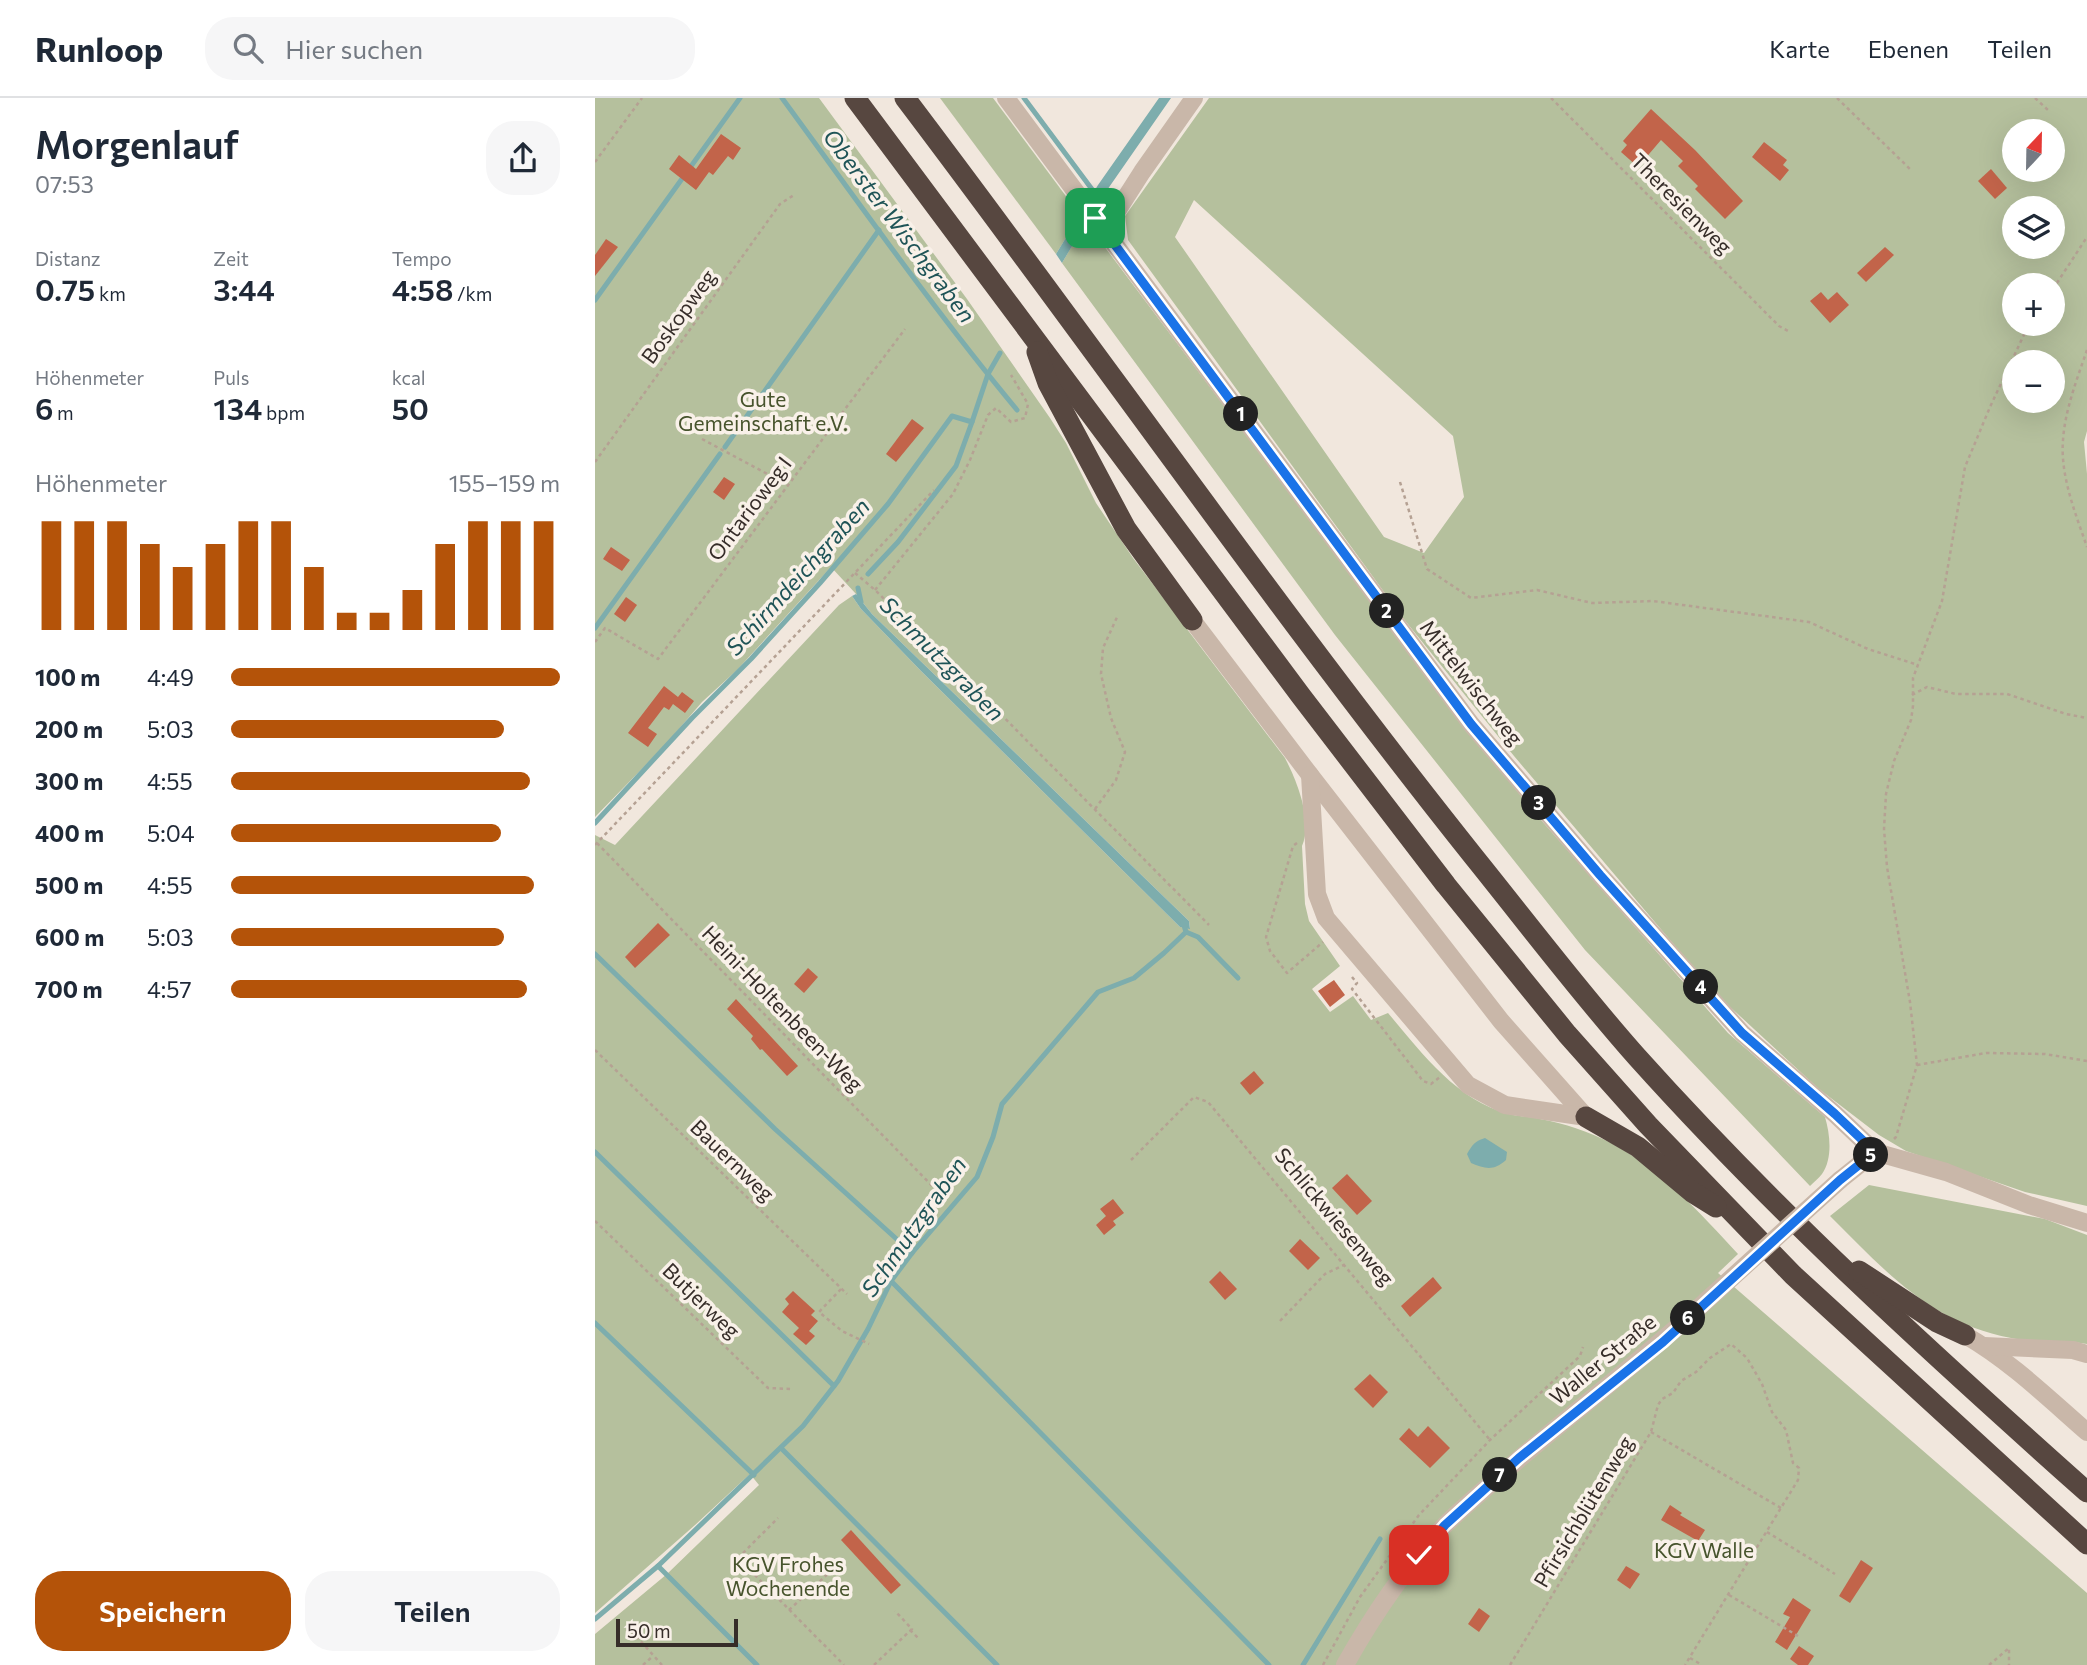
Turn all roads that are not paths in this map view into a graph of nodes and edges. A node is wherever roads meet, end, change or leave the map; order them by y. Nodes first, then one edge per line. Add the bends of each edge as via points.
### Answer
1 (855, 98) edge
2 (905, 98) edge
3 (1006, 98) edge
4 (1193, 98) edge
5 (1100, 224) junction
6 (1029, 331) junction
7 (1192, 620) joint
8 (1310, 775) junction
9 (1586, 1117) junction
10 (1875, 1152) junction
11 (2087, 1223) edge
12 (1744, 1225) junction
13 (1824, 1251) junction
14 (1965, 1335) joint
15 (1984, 1346) junction
16 (2087, 1354) edge
17 (2087, 1432) edge
18 (2087, 1492) edge
19 (2087, 1544) edge
20 (1345, 1665) edge

1 - 6 highway
2 - 13 highway via 1353,704 1548,952 1637,1057
3 - 5 street, Mittelwischweg
4 - 5 street
5 - 10 street, Mittelwischweg via 1471,724 1742,1033
6 - 7 highway via 1048,383 1126,529
6 - 12 highway via 1445,885 1567,1034
7 - 8 street
8 - 9 street via 1501,1021
8 - 9 street via 1317,894 1326,918 1468,1085 1505,1105
9 - 12 highway via 1638,1147 1692,1192
10 - 11 street
10 - 20 street, Waller Straße, bridge via 1663,1342 1519,1458 1445,1525 1384,1602
12 - 19 highway
13 - 14 highway
13 - 18 highway
14 - 15 street
15 - 16 street
15 - 17 street

